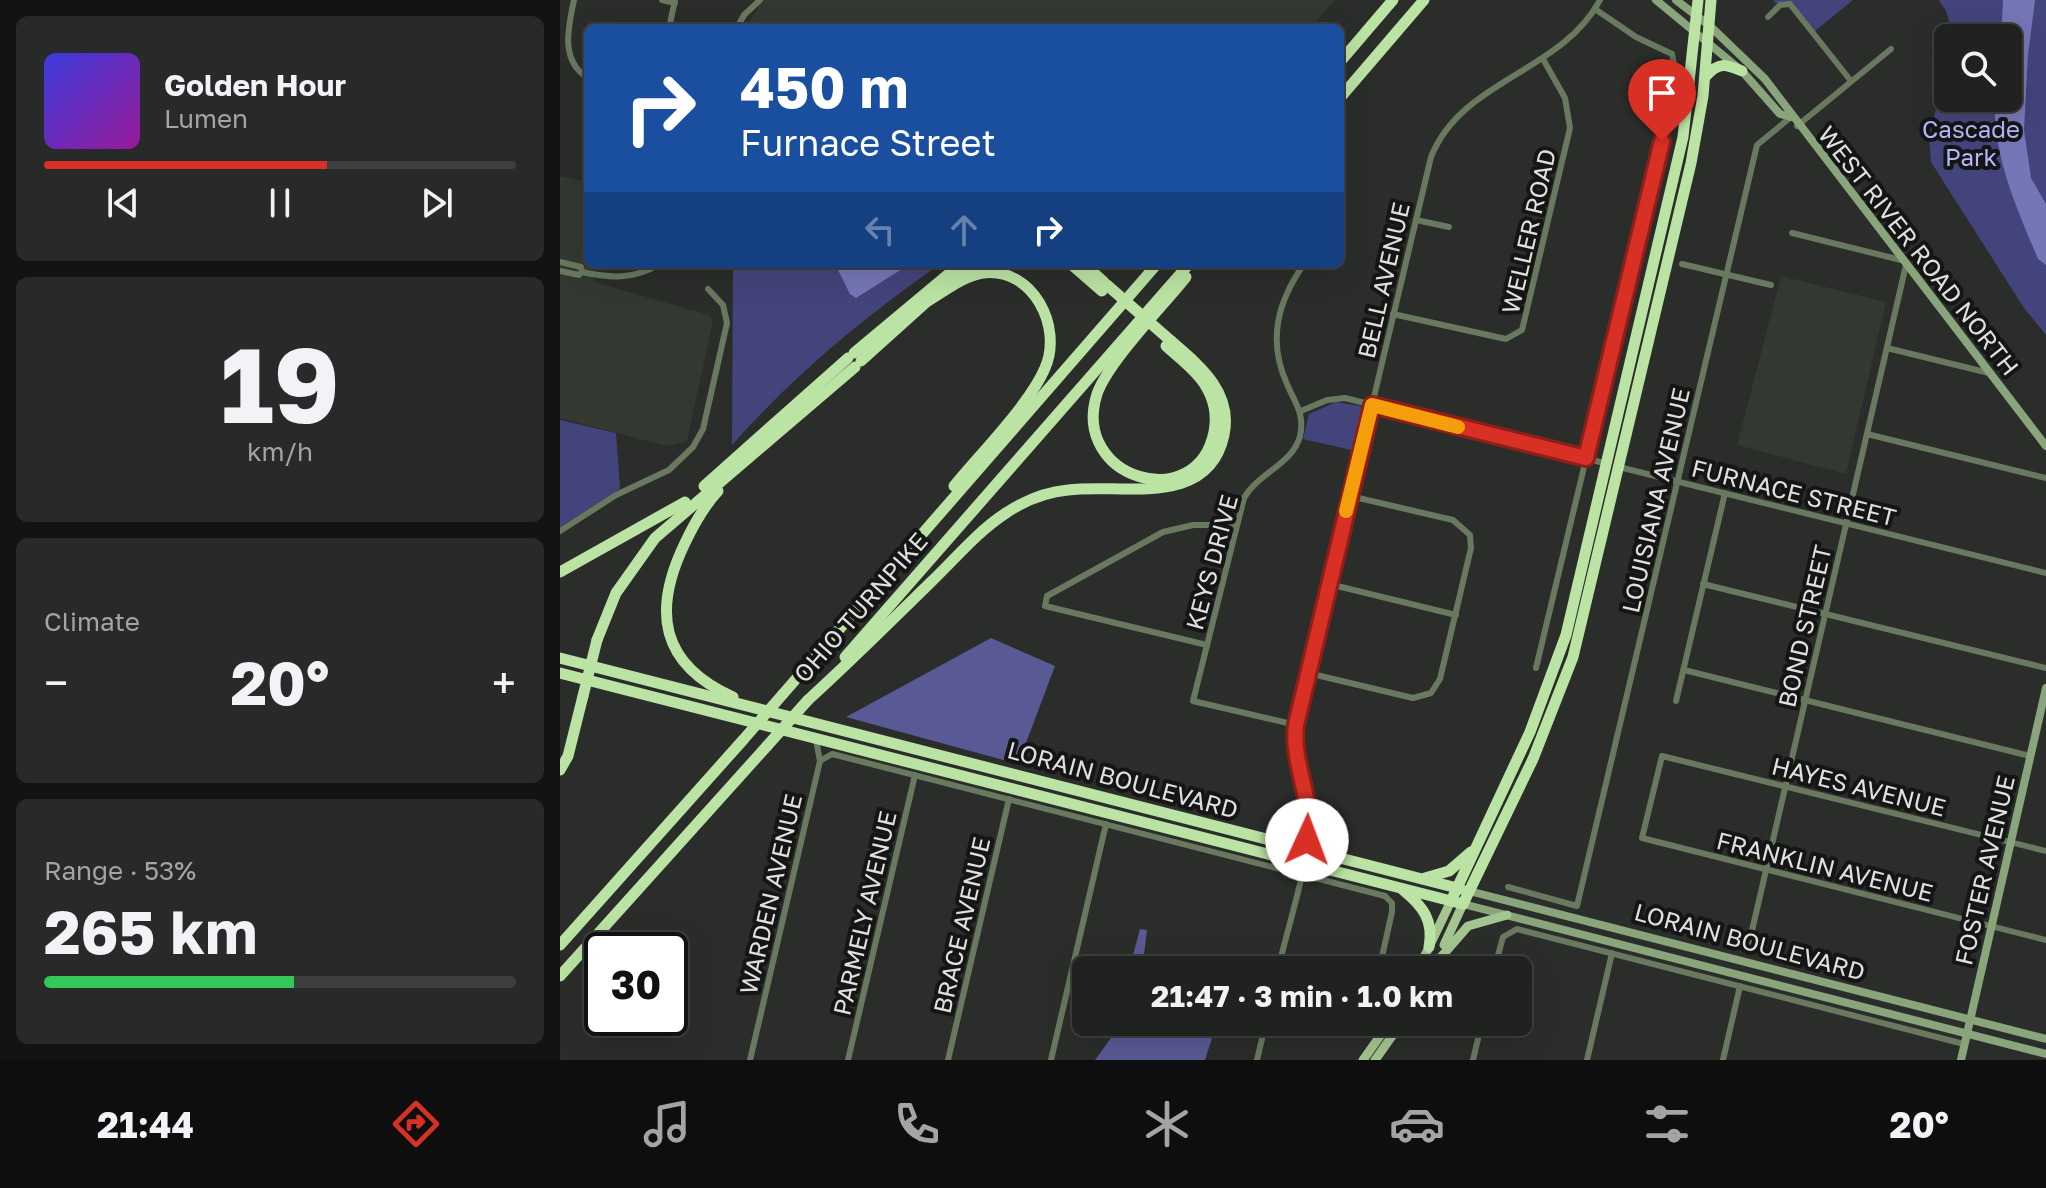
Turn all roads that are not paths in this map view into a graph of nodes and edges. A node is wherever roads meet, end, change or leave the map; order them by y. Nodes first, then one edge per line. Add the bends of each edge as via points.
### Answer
1 (574, 0) edge
2 (662, 0) edge
3 (760, 0) edge
4 (1390, 0) edge
5 (1424, 0) edge
6 (1600, 0) edge
7 (1656, 0) edge
8 (1676, 0) edge
9 (1698, 0) edge
10 (1711, 0) edge
11 (675, 2) edge
12 (1595, 9) junction
13 (1698, 16) junction
14 (1768, 17) dead end
15 (670, 24) edge
16 (739, 24) edge
17 (1710, 26) junction
18 (1696, 34) junction
19 (1708, 43) junction
20 (1344, 46) edge
21 (1891, 49) dead end
22 (1344, 57) edge
23 (1543, 59) junction
24 (1742, 71) junction
25 (584, 75) edge
26 (1705, 77) junction
27 (1851, 81) junction
28 (1344, 93) edge
29 (1791, 117) junction
30 (1797, 126) junction
31 (1416, 220) junction
32 (1449, 227) dead end
33 (1792, 233) dead end
34 (560, 262) edge
35 (1904, 262) junction
36 (1682, 264) dead end
37 (651, 268) edge
38 (957, 268) edge
39 (966, 268) edge
40 (1077, 268) edge
41 (1088, 268) edge
42 (1154, 268) edge
43 (1186, 268) edge
44 (1193, 268) edge
45 (1302, 268) edge
46 (560, 271) edge
47 (582, 272) junction
48 (1726, 274) junction
49 (1771, 285) dead end
50 (1105, 288) junction
51 (708, 289) dead end
52 (928, 301) junction
53 (1393, 314) junction
54 (1169, 343) junction
55 (1887, 348) junction
56 (855, 360) junction
57 (1989, 373) junction
58 (1372, 405) junction
59 (1301, 411) junction
60 (1867, 434) junction
61 (2046, 446) edge
62 (750, 458) junction
63 (1586, 458) junction
64 (1606, 463) junction
65 (1619, 467) junction
66 (2046, 478) edge
67 (1678, 481) junction
68 (1725, 493) junction
69 (1350, 496) junction
70 (677, 509) junction
71 (1846, 523) junction
72 (1237, 525) junction
73 (560, 531) edge
74 (560, 572) edge
75 (2046, 573) edge
76 (1329, 584) junction
77 (1703, 584) junction
78 (874, 589) junction
79 (1825, 614) junction
80 (1456, 615) junction
81 (595, 640) junction
82 (1207, 645) junction
83 (560, 658) edge
84 (1536, 668) dead end
85 (2046, 668) edge
86 (1684, 670) junction
87 (1308, 673) junction
88 (560, 674) edge
89 (2046, 688) edge
90 (581, 696) junction
91 (808, 700) junction
92 (1806, 700) junction
93 (1676, 701) dead end
94 (778, 713) junction
95 (1296, 725) junction
96 (815, 737) junction
97 (2030, 756) junction
98 (560, 758) edge
99 (820, 761) junction
100 (560, 770) edge
101 (915, 775) junction
102 (1786, 786) junction
103 (1009, 799) junction
104 (1106, 824) junction
105 (1642, 838) joint
106 (2011, 842) junction
107 (1477, 846) junction
108 (2046, 851) edge
109 (1302, 862) junction
110 (1766, 871) junction
111 (1412, 877) junction
112 (1399, 887) junction
113 (1508, 887) dead end
114 (1463, 889) junction
115 (1457, 902) junction
116 (1507, 915) junction
117 (1991, 927) junction
118 (2046, 940) edge
119 (560, 945) edge
120 (1429, 947) junction
121 (1748, 948) dead end
122 (1612, 953) junction
123 (1281, 956) edge
124 (1382, 956) edge
125 (1425, 956) edge
126 (1438, 956) edge
127 (1443, 956) edge
128 (1498, 956) edge
129 (560, 976) edge
130 (1740, 986) junction
131 (1970, 1020) junction
132 (1967, 1034) junction
133 (1263, 1036) edge
134 (1380, 1036) edge
135 (1392, 1036) edge
136 (1479, 1036) edge
137 (2046, 1039) edge
138 (1964, 1044) junction
139 (2046, 1054) edge
140 (750, 1060) edge
141 (848, 1060) edge
142 (948, 1060) edge
143 (1051, 1060) edge
144 (1257, 1060) edge
145 (1363, 1060) edge
146 (1375, 1060) edge
147 (1473, 1060) edge
148 (1587, 1060) edge
149 (1723, 1060) edge
150 (1961, 1060) edge

1 - 25 street via 566,49
2 - 11 street
3 - 16 street
4 - 20 highway
4 - 22 highway
5 - 28 highway
6 - 12 street, BELL AVENUE
7 - 18 main road, WEST RIVER ROAD NORTH
8 - 13 main road, WEST RIVER ROAD NORTH
9 - 13 highway
10 - 17 highway
11 - 15 street
12 - 23 street, BELL AVENUE via 1576,35
12 - 63 street via 1672,54 1674,64 1662,141
13 - 17 main road, WEST RIVER ROAD NORTH
13 - 18 highway
14 - 27 street via 1780,5 1790,4
17 - 19 highway
17 - 29 main road, WEST RIVER ROAD NORTH via 1765,79
18 - 19 main road, WEST RIVER ROAD NORTH
18 - 64 highway via 1683,137
19 - 24 main road, WEST RIVER ROAD NORTH
19 - 26 highway
21 - 27 street
23 - 31 street, BELL AVENUE via 1472,102 1450,123 1431,157
23 - 53 street, WELLER ROAD via 1565,98 1570,128 1522,330 1506,339
24 - 26 highway via 1724,63
24 - 29 main road, WEST RIVER ROAD NORTH via 1780,114
26 - 65 highway via 1691,163
27 - 30 street
29 - 30 main road, WEST RIVER ROAD NORTH
29 - 48 street, LOUISIANA AVENUE via 1757,145
30 - 35 main road, WEST RIVER ROAD NORTH
31 - 32 street
31 - 53 street, BELL AVENUE
33 - 35 street
34 - 47 street via 581,267
35 - 55 street, BOND STREET
35 - 57 main road, WEST RIVER ROAD NORTH
36 - 48 street
37 - 47 street via 618,278
38 - 56 highway
39 - 52 highway
40 - 50 highway
41 - 50 highway
42 - 78 highway, OHIO TURNPIKE
43 - 91 highway, OHIO TURNPIKE
44 - 54 highway via 1104,379 1096,397 1094,424 1103,450 1121,470 1143,479 1170,478 1192,468 1211,444 1215,428 1206,385
45 - 59 street via 1282,300 1276,331 1282,373
46 - 47 street
48 - 49 street
48 - 67 street, LOUISIANA AVENUE
50 - 54 highway
51 - 73 street via 725,310 727,323 699,439 669,470 616,495
52 - 56 highway
52 - 78 highway via 973,276 1002,274 1041,304 1050,351 1038,380
53 - 58 street, BELL AVENUE
54 - 91 highway via 1211,378 1222,397 1224,436 1211,463 1173,487 1069,489 1018,506 974,540
55 - 57 street
55 - 60 street, BOND STREET
56 - 62 highway
56 - 70 highway
57 - 61 main road, WEST RIVER ROAD NORTH
58 - 59 street, FURNACE STREET via 1336,398
58 - 63 street, FURNACE STREET
58 - 69 street, BELL AVENUE
59 - 72 street, KEYS DRIVE via 1294,450 1250,489
60 - 66 street
60 - 71 street, BOND STREET
62 - 81 highway via 641,554
62 - 94 highway via 712,497 693,526 668,585 666,621 676,654 696,677
63 - 64 street, FURNACE STREET
63 - 84 street
64 - 65 street, FURNACE STREET
64 - 107 highway via 1555,671
65 - 67 street, FURNACE STREET
65 - 114 highway via 1568,674 1533,759
67 - 68 street, FURNACE STREET
67 - 113 street, LOUISIANA AVENUE via 1577,906
68 - 71 street, FURNACE STREET
68 - 77 street
69 - 76 street, BELL AVENUE
69 - 80 street via 1453,520 1467,530 1471,548
70 - 74 highway
70 - 81 highway via 623,572
71 - 75 street, FURNACE STREET
71 - 79 street, BOND STREET
72 - 82 street, KEYS DRIVE
72 - 82 street via 1193,525 1163,532 1047,596 1045,606
76 - 80 street
76 - 87 street, BELL AVENUE
77 - 79 street
77 - 86 street
78 - 119 highway, OHIO TURNPIKE, bridge
79 - 85 street
79 - 92 street, BOND STREET
80 - 87 street via 1439,683 1426,696 1413,698
81 - 90 highway, bridge
82 - 95 street, KEYS DRIVE via 1193,701
83 - 94 highway, LORAIN BOULEVARD
86 - 92 street
86 - 93 street
87 - 95 street, BELL AVENUE
88 - 96 highway, LORAIN BOULEVARD
89 - 97 main road, FOSTER AVENUE
90 - 98 highway
90 - 100 highway
91 - 129 highway, OHIO TURNPIKE, bridge
92 - 97 street
92 - 102 street, BOND STREET
94 - 109 highway, LORAIN BOULEVARD
95 - 109 street, BELL AVENUE via 1297,760 1309,805
96 - 99 street, WARDEN AVENUE
96 - 109 highway, LORAIN BOULEVARD
97 - 106 main road, FOSTER AVENUE
99 - 101 street, LORAIN BOULEVARD via 832,754
99 - 140 street, WARDEN AVENUE
101 - 103 street, LORAIN BOULEVARD
101 - 141 street, PARMELY AVENUE
102 - 105 street, HAYES AVENUE via 1662,756
102 - 106 street, HAYES AVENUE
102 - 110 street, BOND STREET
103 - 104 street, LORAIN BOULEVARD
103 - 142 street, BRACE AVENUE
104 - 109 street, LORAIN BOULEVARD
104 - 143 street
105 - 110 street, FRANKLIN AVENUE
106 - 108 street, HAYES AVENUE
106 - 117 main road, FOSTER AVENUE
107 - 111 highway via 1449,871
107 - 114 highway
109 - 111 highway, LORAIN BOULEVARD
109 - 112 highway, LORAIN BOULEVARD
109 - 123 street, BELL AVENUE
109 - 124 street, LORAIN BOULEVARD via 1392,903
110 - 117 street, FRANKLIN AVENUE
110 - 121 street, BOND STREET
111 - 114 highway, LORAIN BOULEVARD
112 - 115 highway, LORAIN BOULEVARD
112 - 120 highway via 1426,914
114 - 115 highway
114 - 131 main road, LORAIN BOULEVARD
115 - 116 main road, LORAIN BOULEVARD
115 - 120 main road
115 - 126 main road
116 - 127 main road via 1468,926
116 - 132 main road, LORAIN BOULEVARD
117 - 118 street, FRANKLIN AVENUE
117 - 131 main road, FOSTER AVENUE
120 - 125 main road
122 - 128 street, LORAIN BOULEVARD via 1517,929 1503,937
122 - 130 street, LORAIN BOULEVARD
122 - 148 street
130 - 138 street, LORAIN BOULEVARD
130 - 149 street
131 - 132 main road, FOSTER AVENUE
131 - 137 main road, LORAIN BOULEVARD
132 - 138 main road, FOSTER AVENUE
132 - 139 main road, LORAIN BOULEVARD
133 - 144 street
134 - 145 main road
135 - 146 main road
136 - 147 street
138 - 150 main road, FOSTER AVENUE

